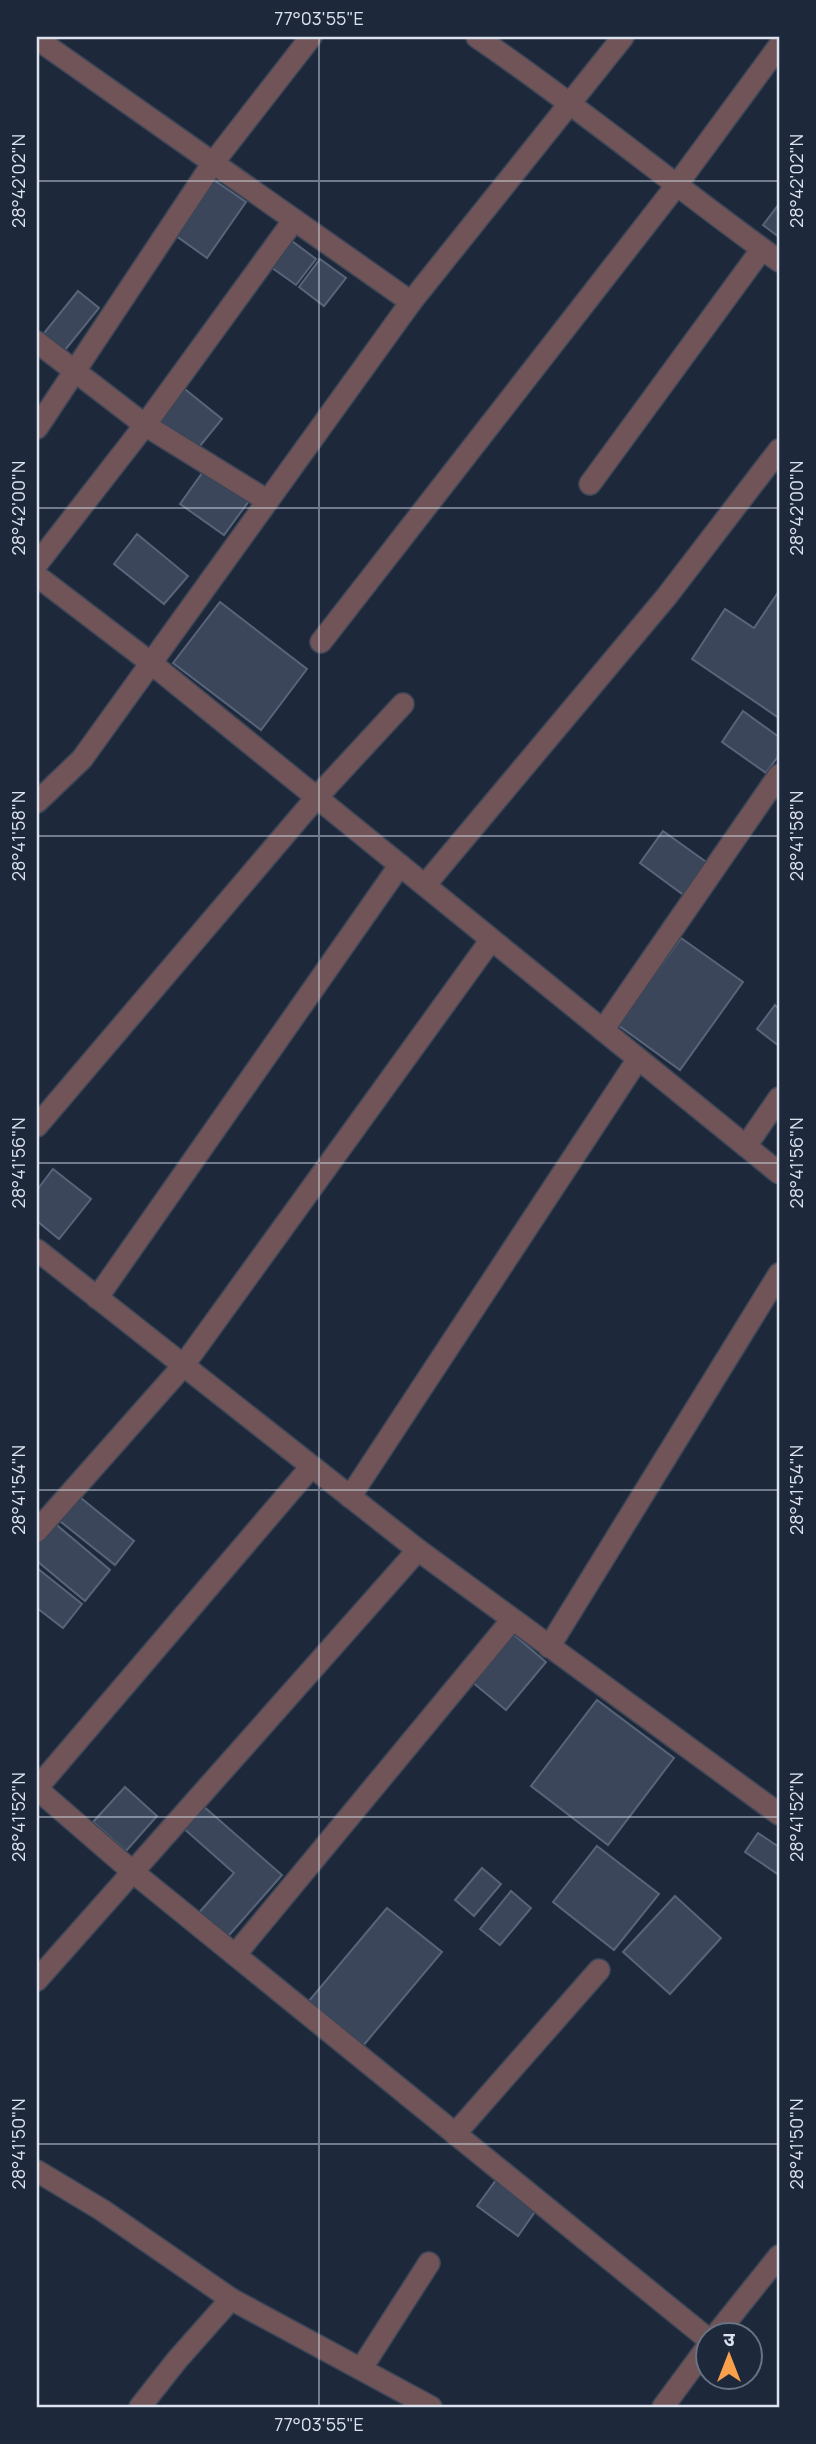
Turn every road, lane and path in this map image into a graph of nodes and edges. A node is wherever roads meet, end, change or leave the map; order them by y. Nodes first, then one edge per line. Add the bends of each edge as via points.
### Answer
1 (311, 37) edge
2 (477, 37) edge
3 (623, 37) edge
4 (37, 39) edge
5 (779, 46) edge
6 (572, 102) junction
7 (213, 163) junction
8 (676, 186) junction
9 (294, 220) junction
10 (771, 255) edge
11 (411, 302) junction
12 (37, 342) edge
13 (74, 371) junction
14 (145, 425) junction
15 (37, 428) edge
16 (779, 450) edge
17 (590, 484) dead end
18 (268, 501) junction
19 (37, 564) edge
20 (37, 576) edge
21 (321, 642) dead end
22 (151, 663) junction
23 (403, 704) dead end
24 (779, 775) edge
25 (316, 798) junction
26 (37, 802) edge
27 (400, 865) junction
28 (425, 885) junction
29 (491, 940) junction
30 (603, 1030) junction
31 (639, 1059) junction
32 (779, 1098) edge
33 (37, 1126) edge
34 (746, 1146) junction
35 (779, 1173) edge
36 (37, 1250) edge
37 (779, 1274) edge
38 (97, 1297) junction
39 (183, 1366) junction
40 (311, 1466) junction
41 (350, 1497) junction
42 (37, 1531) edge
43 (418, 1550) junction
44 (512, 1620) junction
45 (549, 1647) junction
46 (37, 1788) edge
47 (779, 1814) edge
48 (133, 1872) junction
49 (234, 1955) junction
50 (598, 1970) dead end
51 (37, 1980) edge
52 (455, 2134) junction
53 (37, 2171) edge
54 (778, 2262) edge
55 (429, 2263) dead end
56 (232, 2299) junction
57 (728, 2322) edge
58 (694, 2328) edge
59 (694, 2365) edge
60 (361, 2369) junction
61 (140, 2407) edge
62 (431, 2407) edge
63 (663, 2407) edge

1 - 7 street
2 - 6 street
3 - 6 street
4 - 7 street
5 - 8 street
6 - 8 street
6 - 11 street
7 - 9 street
7 - 13 street
8 - 10 street
8 - 21 street
9 - 11 street
9 - 14 street
10 - 17 street
11 - 18 street
12 - 13 street
13 - 14 street
13 - 15 street
14 - 18 street
14 - 19 street
16 - 28 street via 667,596
18 - 22 street
20 - 22 street
22 - 25 street
22 - 26 street via 82,759
23 - 25 street
24 - 30 street
25 - 27 street
25 - 33 street
27 - 28 street
27 - 38 street
28 - 29 street
29 - 30 street
29 - 39 street
30 - 31 street
31 - 34 street
31 - 41 street
32 - 34 street
34 - 35 street
36 - 38 street
37 - 45 street
38 - 39 street
39 - 40 street
39 - 42 street
40 - 41 street
40 - 46 street
41 - 43 street
43 - 44 street
43 - 48 street
44 - 45 street
44 - 49 street
45 - 47 street
46 - 48 street
48 - 49 street
48 - 51 street
49 - 52 street
50 - 52 street
52 - 58 street
53 - 56 street
54 - 57 street
55 - 60 street
56 - 60 street
56 - 61 street
59 - 63 street
60 - 62 street

